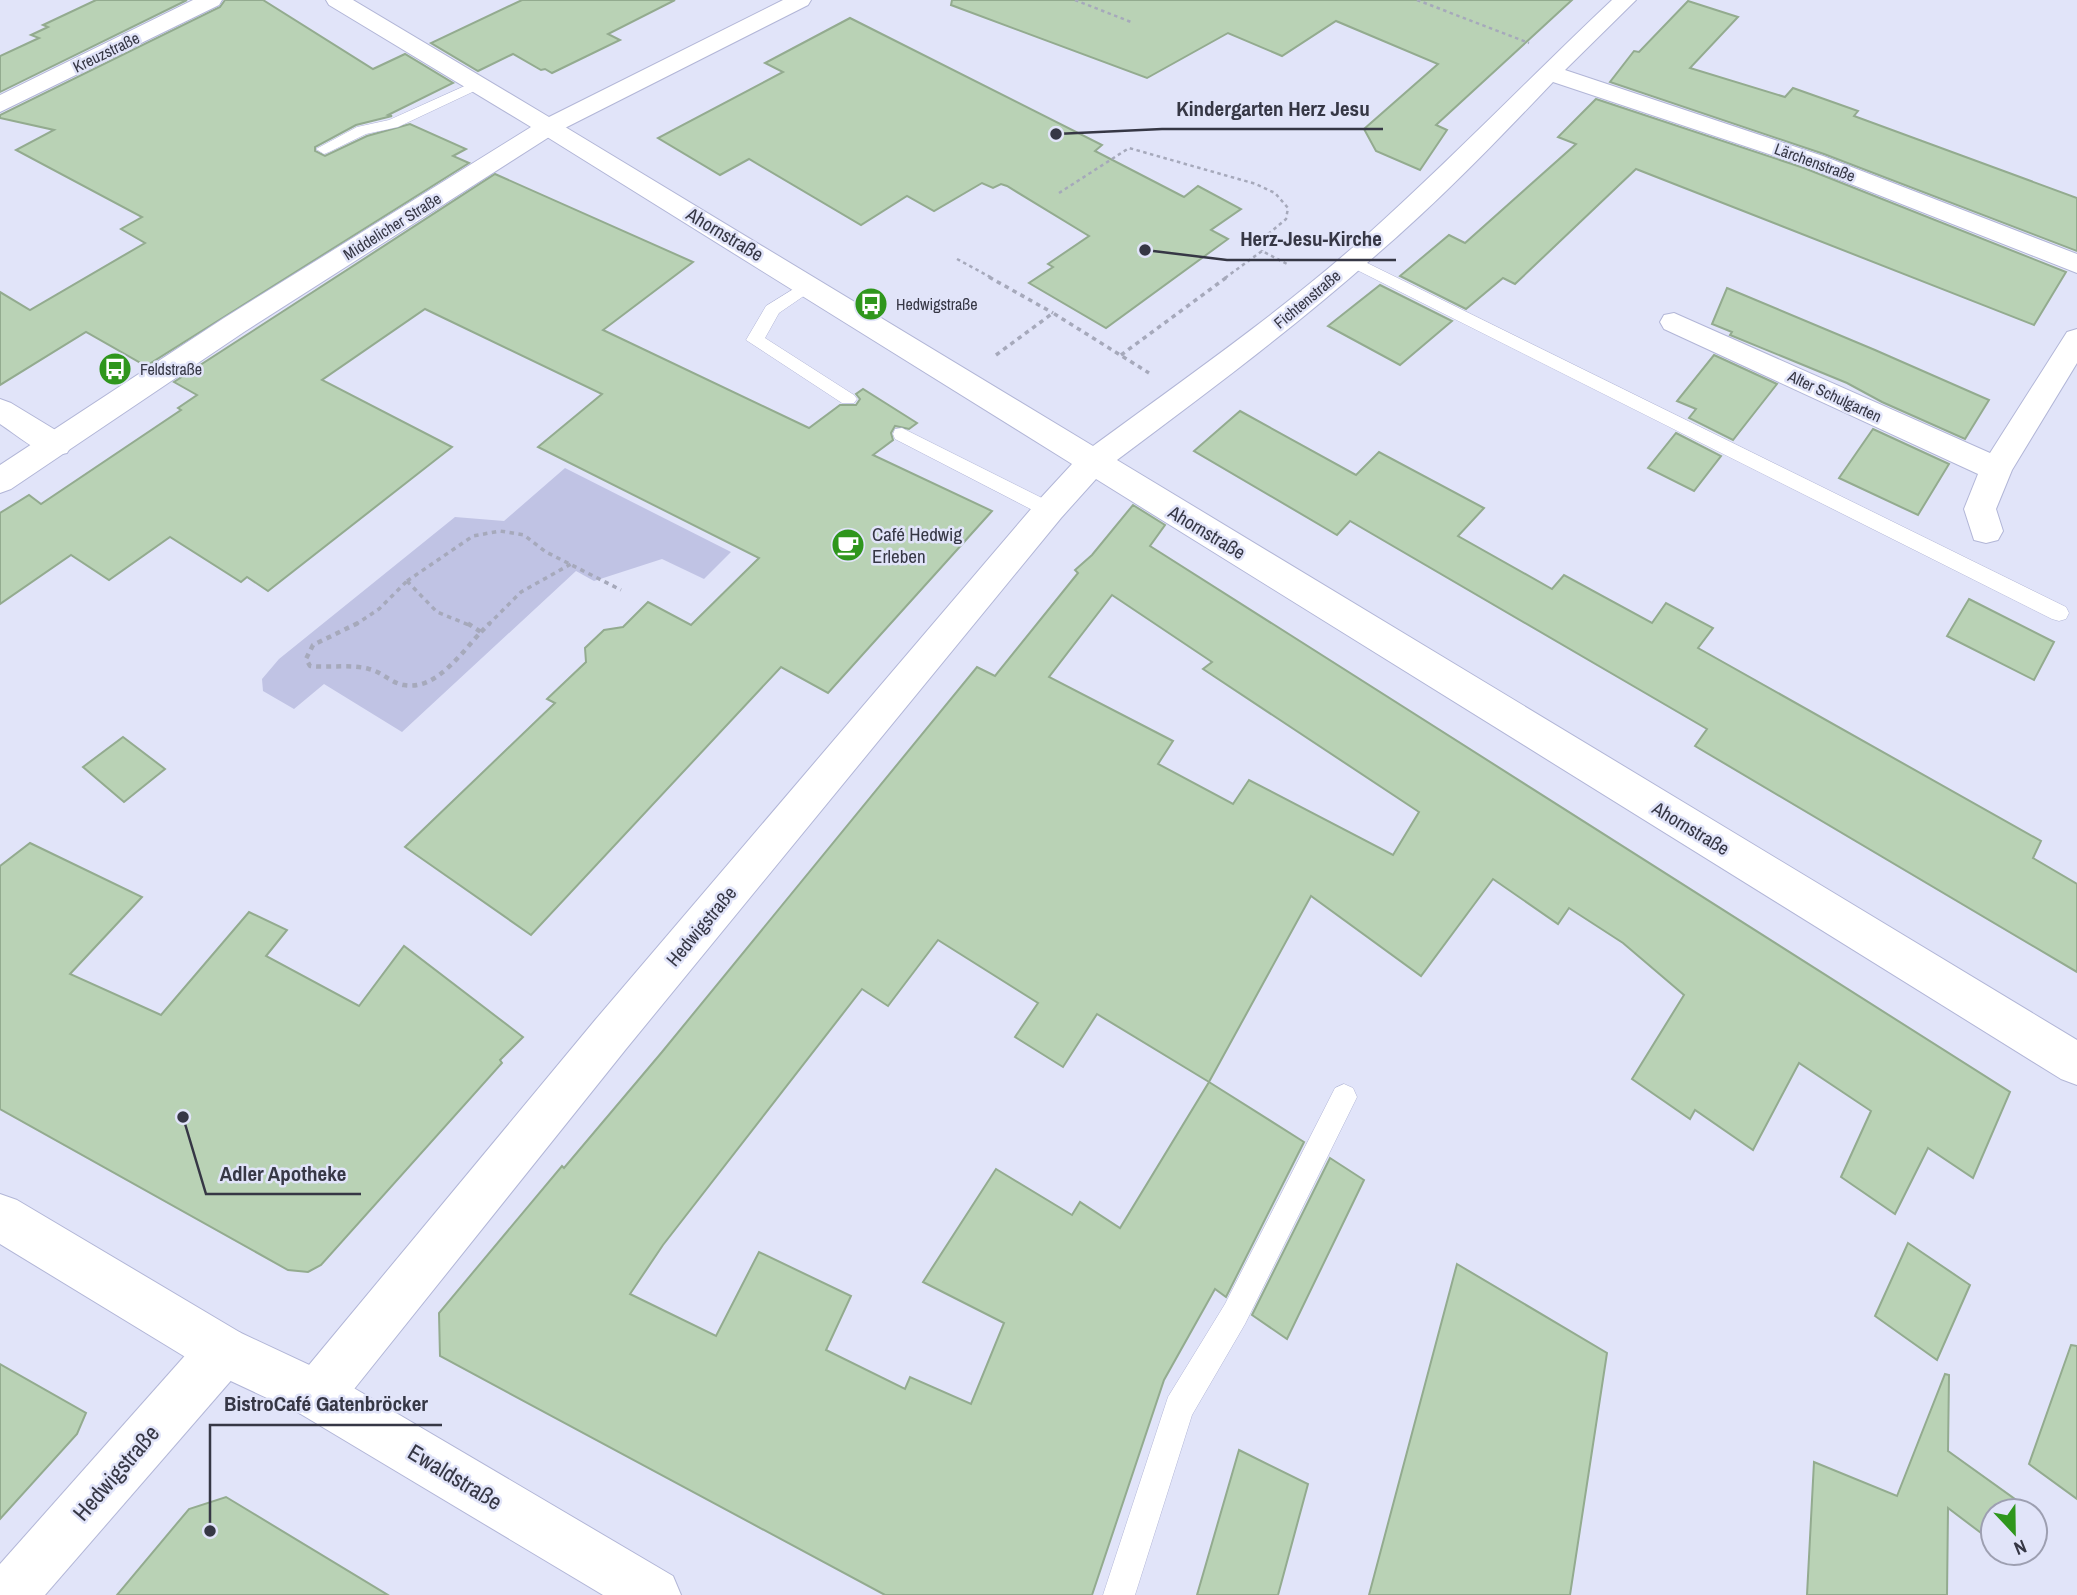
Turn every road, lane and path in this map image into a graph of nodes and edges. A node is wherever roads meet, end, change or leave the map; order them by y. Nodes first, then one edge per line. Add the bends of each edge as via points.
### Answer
1 (211, 0) edge
2 (337, 0) edge
3 (800, 0) edge
4 (1075, 0) edge
5 (1418, 0) edge
6 (1625, 0) edge
7 (1131, 22) dead end
8 (1557, 65) junction
9 (478, 84) junction
10 (0, 105) edge
11 (548, 127) junction
12 (324, 149) dead end
13 (1059, 193) dead end
14 (1262, 251) junction
15 (957, 259) dead end
16 (1353, 261) junction
17 (2077, 264) edge
18 (1326, 283) junction
19 (808, 285) junction
20 (1053, 313) junction
21 (1674, 322) dead end
22 (2077, 339) edge
23 (1121, 355) junction
24 (961, 380) junction
25 (1184, 394) junction
26 (848, 399) dead end
27 (0, 410) edge
28 (902, 433) dead end
29 (56, 445) junction
30 (1093, 462) junction
31 (1996, 469) junction
32 (0, 481) edge
33 (1049, 510) junction
34 (1986, 531) dead end
35 (571, 565) junction
36 (407, 581) junction
37 (621, 590) dead end
38 (2059, 613) dead end
39 (481, 632) junction
40 (2077, 1063) edge
41 (1343, 1097) dead end
42 (0, 1217) edge
43 (223, 1351) junction
44 (317, 1395) junction
45 (9, 1595) edge
46 (654, 1595) edge
47 (1119, 1595) edge

1 - 10 street, Kreuzstraße
2 - 9 street, Ahornstraße
3 - 11 street, Middelicher Straße
4 - 7 path
5 - 8 path
6 - 8 street, Fichtenstraße
8 - 16 street, Fichtenstraße via 1456,168
8 - 17 street, Lärchenstraße
9 - 11 street, Ahornstraße
9 - 12 lane via 393,124 362,130
11 - 19 street, Ahornstraße
11 - 29 street, Middelicher Straße via 234,325
13 - 14 path via 1129,148 1155,155 1256,184 1282,198 1288,208 1286,219 1267,235
14 - 18 path
14 - 23 path
15 - 20 path
16 - 18 street, Fichtenstraße
16 - 38 lane
18 - 25 street, Fichtenstraße
19 - 24 street, Ahornstraße
19 - 26 lane via 772,310 755,340
20 - 23 path
20 - 24 path
21 - 31 street, Alter Schulgarten
22 - 31 street
23 - 25 path
24 - 30 street, Ahornstraße
25 - 30 street, Fichtenstraße
27 - 29 street
28 - 33 lane
29 - 32 street, Middelicher Straße
30 - 33 street, Hedwigstraße
30 - 40 street, Ahornstraße
31 - 34 street via 1980,509
33 - 44 street, Hedwigstraße via 611,1034
35 - 36 path via 524,535 500,531 473,537
35 - 37 path
35 - 39 path via 521,592
36 - 39 path via 437,612
36 - 39 path via 363,620 313,645 306,659 310,666 365,668 403,685 423,684
41 - 47 lane via 1235,1314 1178,1408
42 - 43 street, Ewaldstraße
43 - 44 street, Ewaldstraße
43 - 45 street, Hedwigstraße
44 - 46 street, Ewaldstraße

